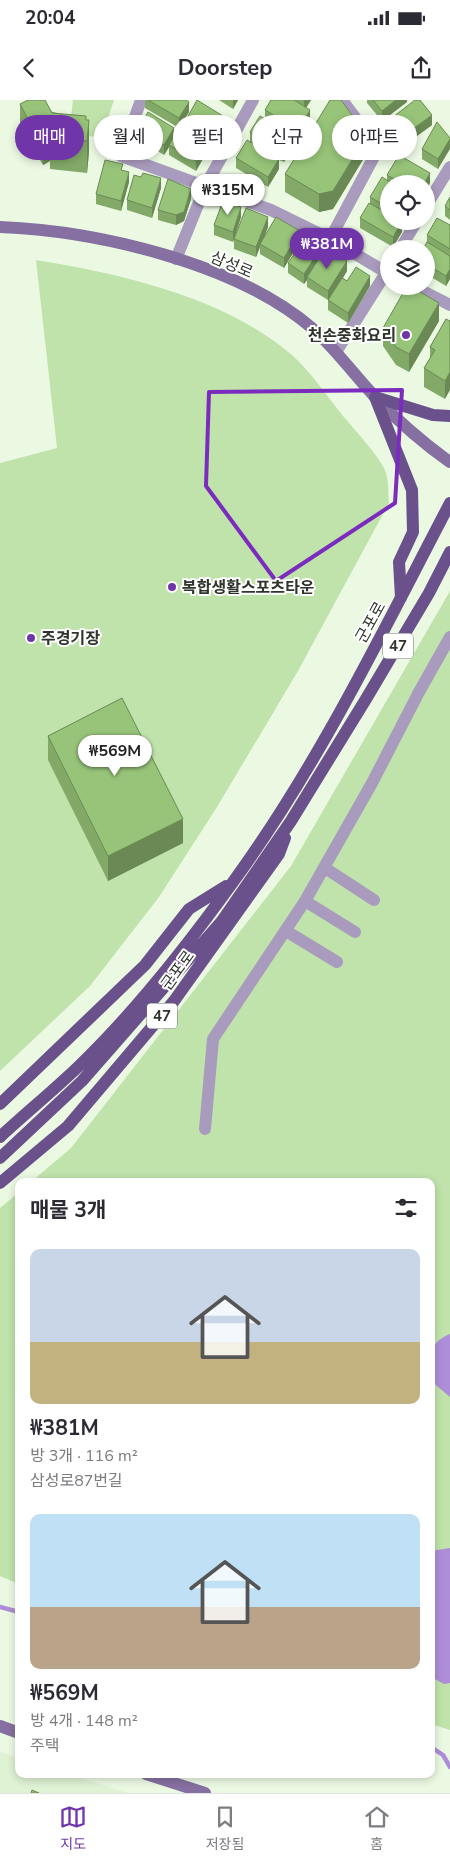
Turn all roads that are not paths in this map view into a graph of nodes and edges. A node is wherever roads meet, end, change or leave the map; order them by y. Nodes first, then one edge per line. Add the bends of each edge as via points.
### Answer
1 (141, 100) edge
2 (253, 100) edge
3 (342, 100) edge
4 (450, 167) edge
5 (206, 185) junction
6 (435, 191) edge
7 (0, 227) edge
8 (330, 239) junction
9 (176, 259) junction
10 (380, 267) edge
11 (380, 283) edge
12 (431, 295) edge
13 (450, 305) edge
14 (336, 352) junction
15 (375, 397) junction
16 (450, 416) edge
17 (450, 462) edge
18 (450, 503) edge
19 (450, 552) edge
20 (401, 598) junction
21 (390, 619) junction
22 (450, 637) edge
23 (366, 699) junction
24 (291, 821) junction
25 (324, 868) junction
26 (234, 881) junction
27 (374, 900) dead end
28 (305, 901) junction
29 (286, 931) junction
30 (355, 932) dead end
31 (337, 962) dead end
32 (0, 1104) edge
33 (205, 1129) dead end
34 (0, 1137) edge
35 (0, 1158) edge
36 (0, 1183) edge
37 (0, 1726) edge
38 (15, 1731) edge
39 (158, 1778) edge
40 (205, 1793) edge

1 - 5 street via 121,156
2 - 5 street
3 - 8 street via 370,137 376,153
4 - 6 street
5 - 8 street via 271,210
5 - 9 street
7 - 9 street, 삼성로 via 68,232
8 - 10 street
9 - 14 street, 삼성로 via 244,286 283,307 312,328
11 - 14 street
12 - 13 street
14 - 15 street, 삼성로
15 - 16 main road via 434,415
15 - 17 street, 삼성로 via 414,437
15 - 20 main road via 412,490 413,532 399,562
18 - 20 main road, 군포로 / 47
19 - 23 main road, 군포로 / 47
20 - 21 main road, 군포로 / 47
21 - 23 main road via 396,621 395,625 365,682
21 - 26 main road, 군포로 / 47 via 332,727
22 - 25 street
23 - 24 main road, 군포로 / 47
24 - 35 main road, 군포로 / 47 via 222,920 161,993 82,1081
24 - 36 main road, 군포로 / 47 via 279,854 174,1001 68,1126
25 - 27 street
25 - 28 street
26 - 32 main road, 군포로 / 47 via 190,909 145,965
26 - 34 main road, 군포로 / 47 via 154,985 80,1065
28 - 29 street
28 - 30 street
29 - 31 street
29 - 33 street via 213,1039
37 - 38 street
39 - 40 street

